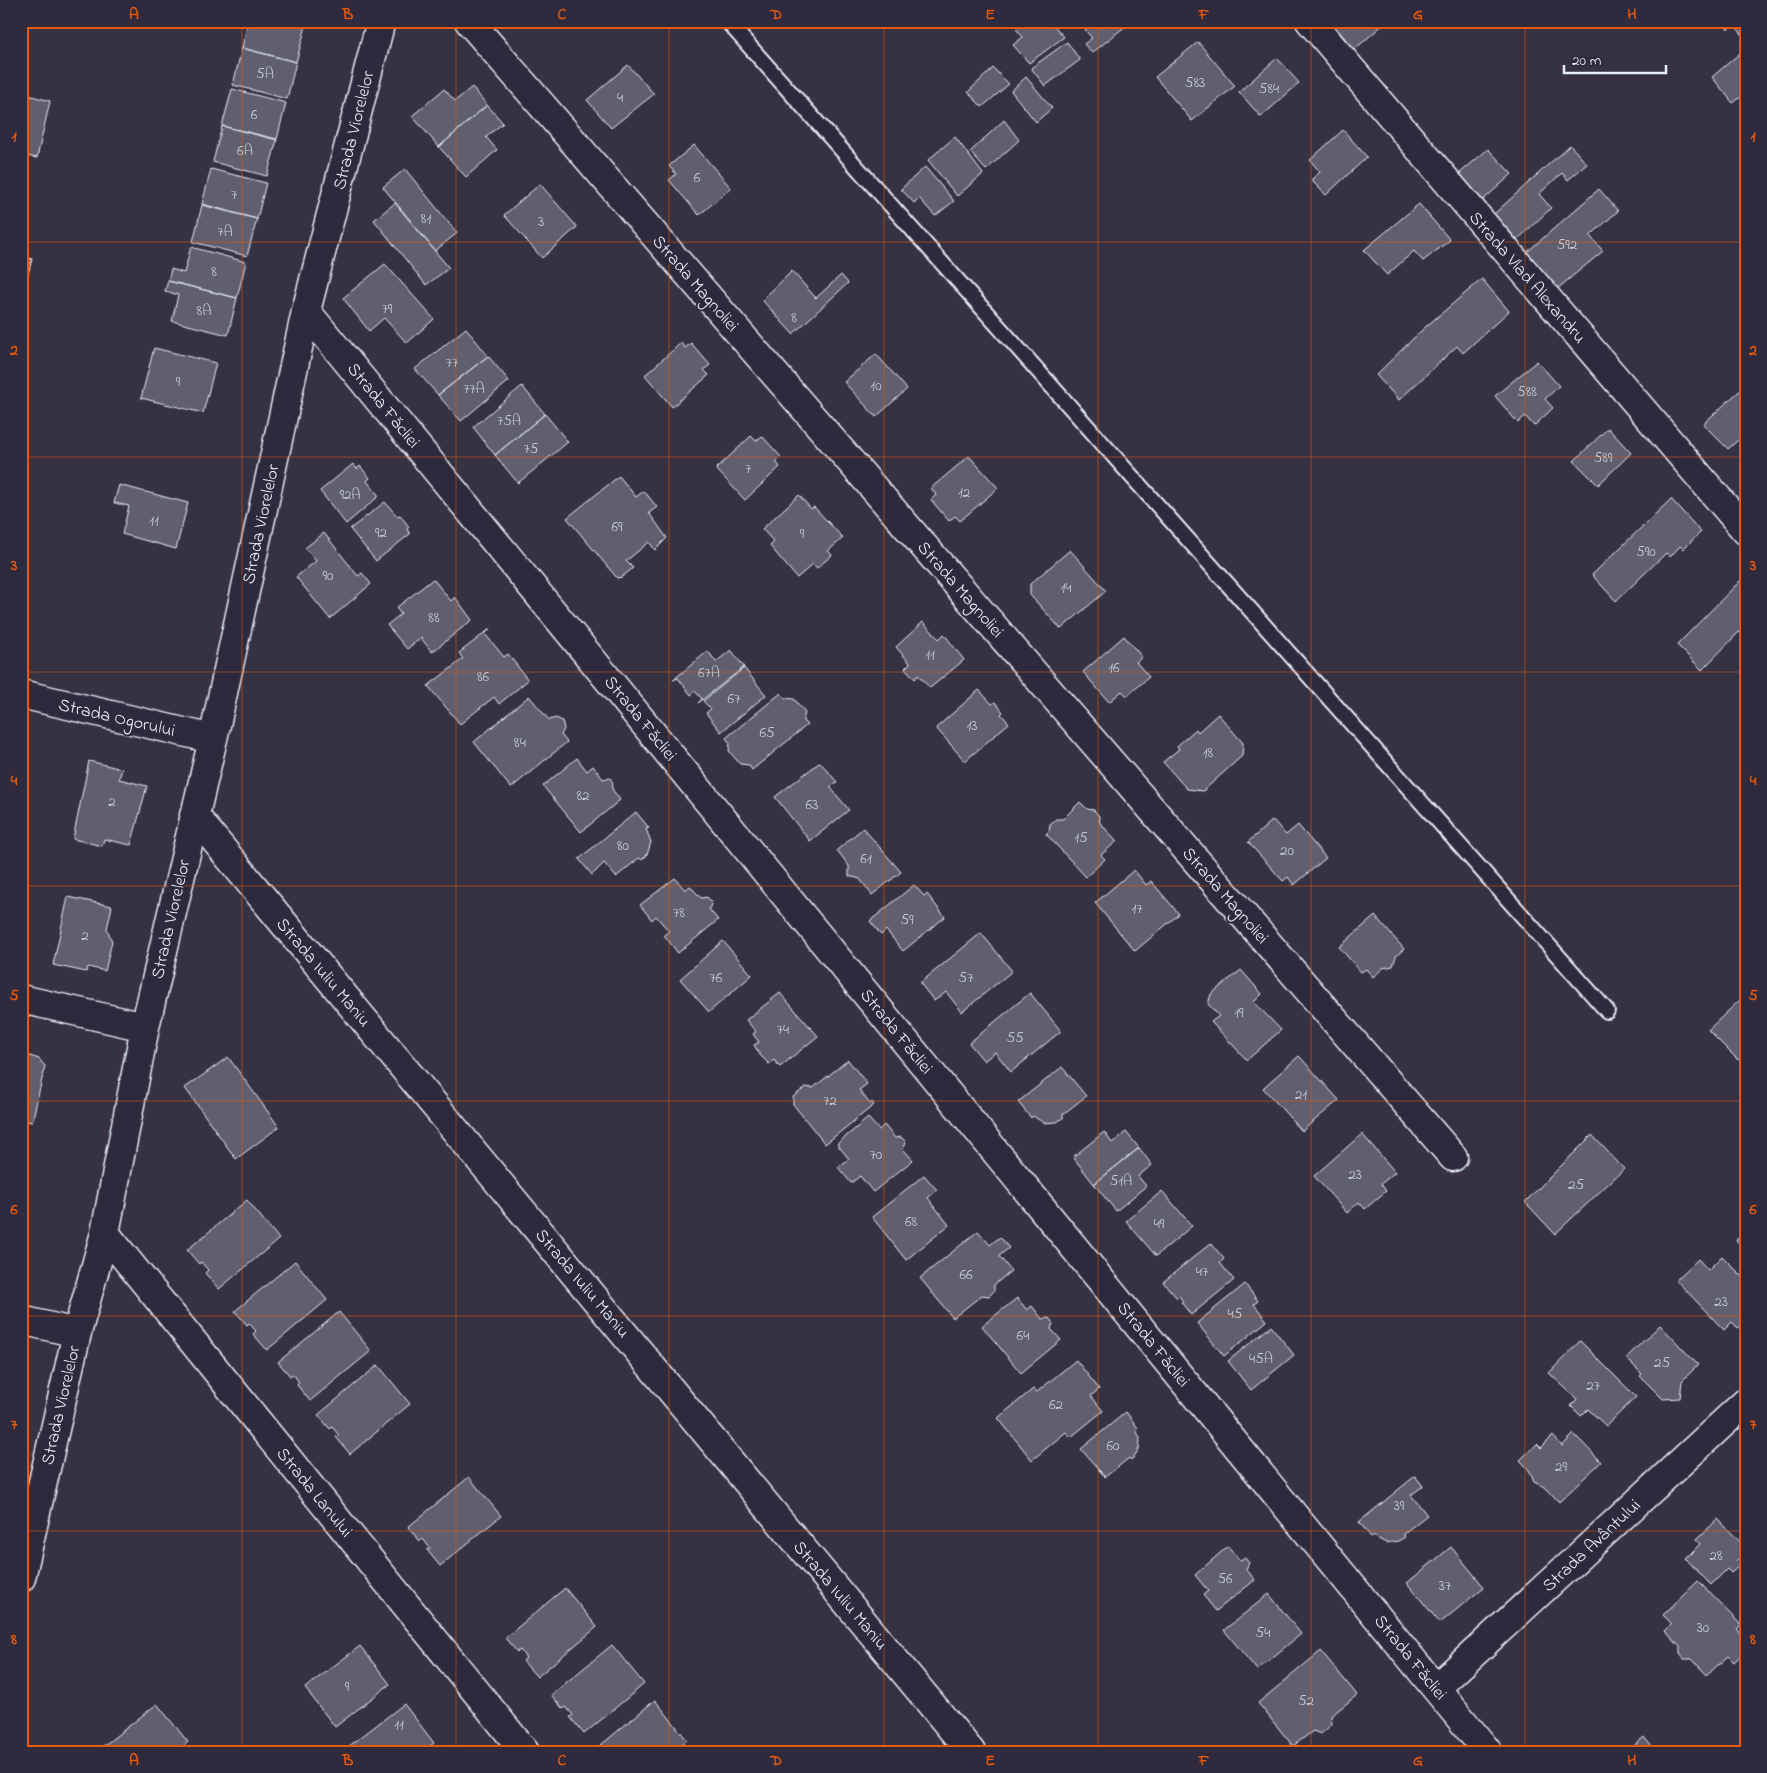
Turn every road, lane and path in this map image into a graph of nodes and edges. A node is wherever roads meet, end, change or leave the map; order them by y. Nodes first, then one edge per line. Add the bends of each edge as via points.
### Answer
1 (381, 21) edge
2 (469, 21) edge
3 (727, 21) edge
4 (1310, 21) edge
5 (306, 311) junction
6 (1746, 532) edge
7 (21, 694) edge
8 (213, 739) junction
9 (194, 815) junction
10 (21, 999) edge
11 (1607, 1011) dead end
12 (145, 1027) junction
13 (1453, 1158) dead end
14 (105, 1233) junction
15 (21, 1320) edge
16 (77, 1333) junction
17 (1746, 1402) edge
18 (21, 1578) edge
19 (1436, 1688) junction
20 (526, 1752) edge
21 (971, 1752) edge
22 (1488, 1752) edge

1 - 5 street, Strada Viorelelor
2 - 13 street, Strada Magnoliei
3 - 11 lane
4 - 6 street, Strada Vlad Alexandru
5 - 8 street, Strada Viorelelor
5 - 19 street, Strada Făcliei
7 - 8 street, Strada Ogorului
8 - 9 street, Strada Viorelelor
9 - 12 street, Strada Viorelelor
9 - 21 street, Strada Iuliu Maniu
10 - 12 street
12 - 14 street, Strada Viorelelor
14 - 16 street, Strada Viorelelor
14 - 20 street, Strada Lanului
15 - 16 street
16 - 18 street, Strada Viorelelor
17 - 19 street, Strada Avântului
19 - 22 street, Strada Făcliei

